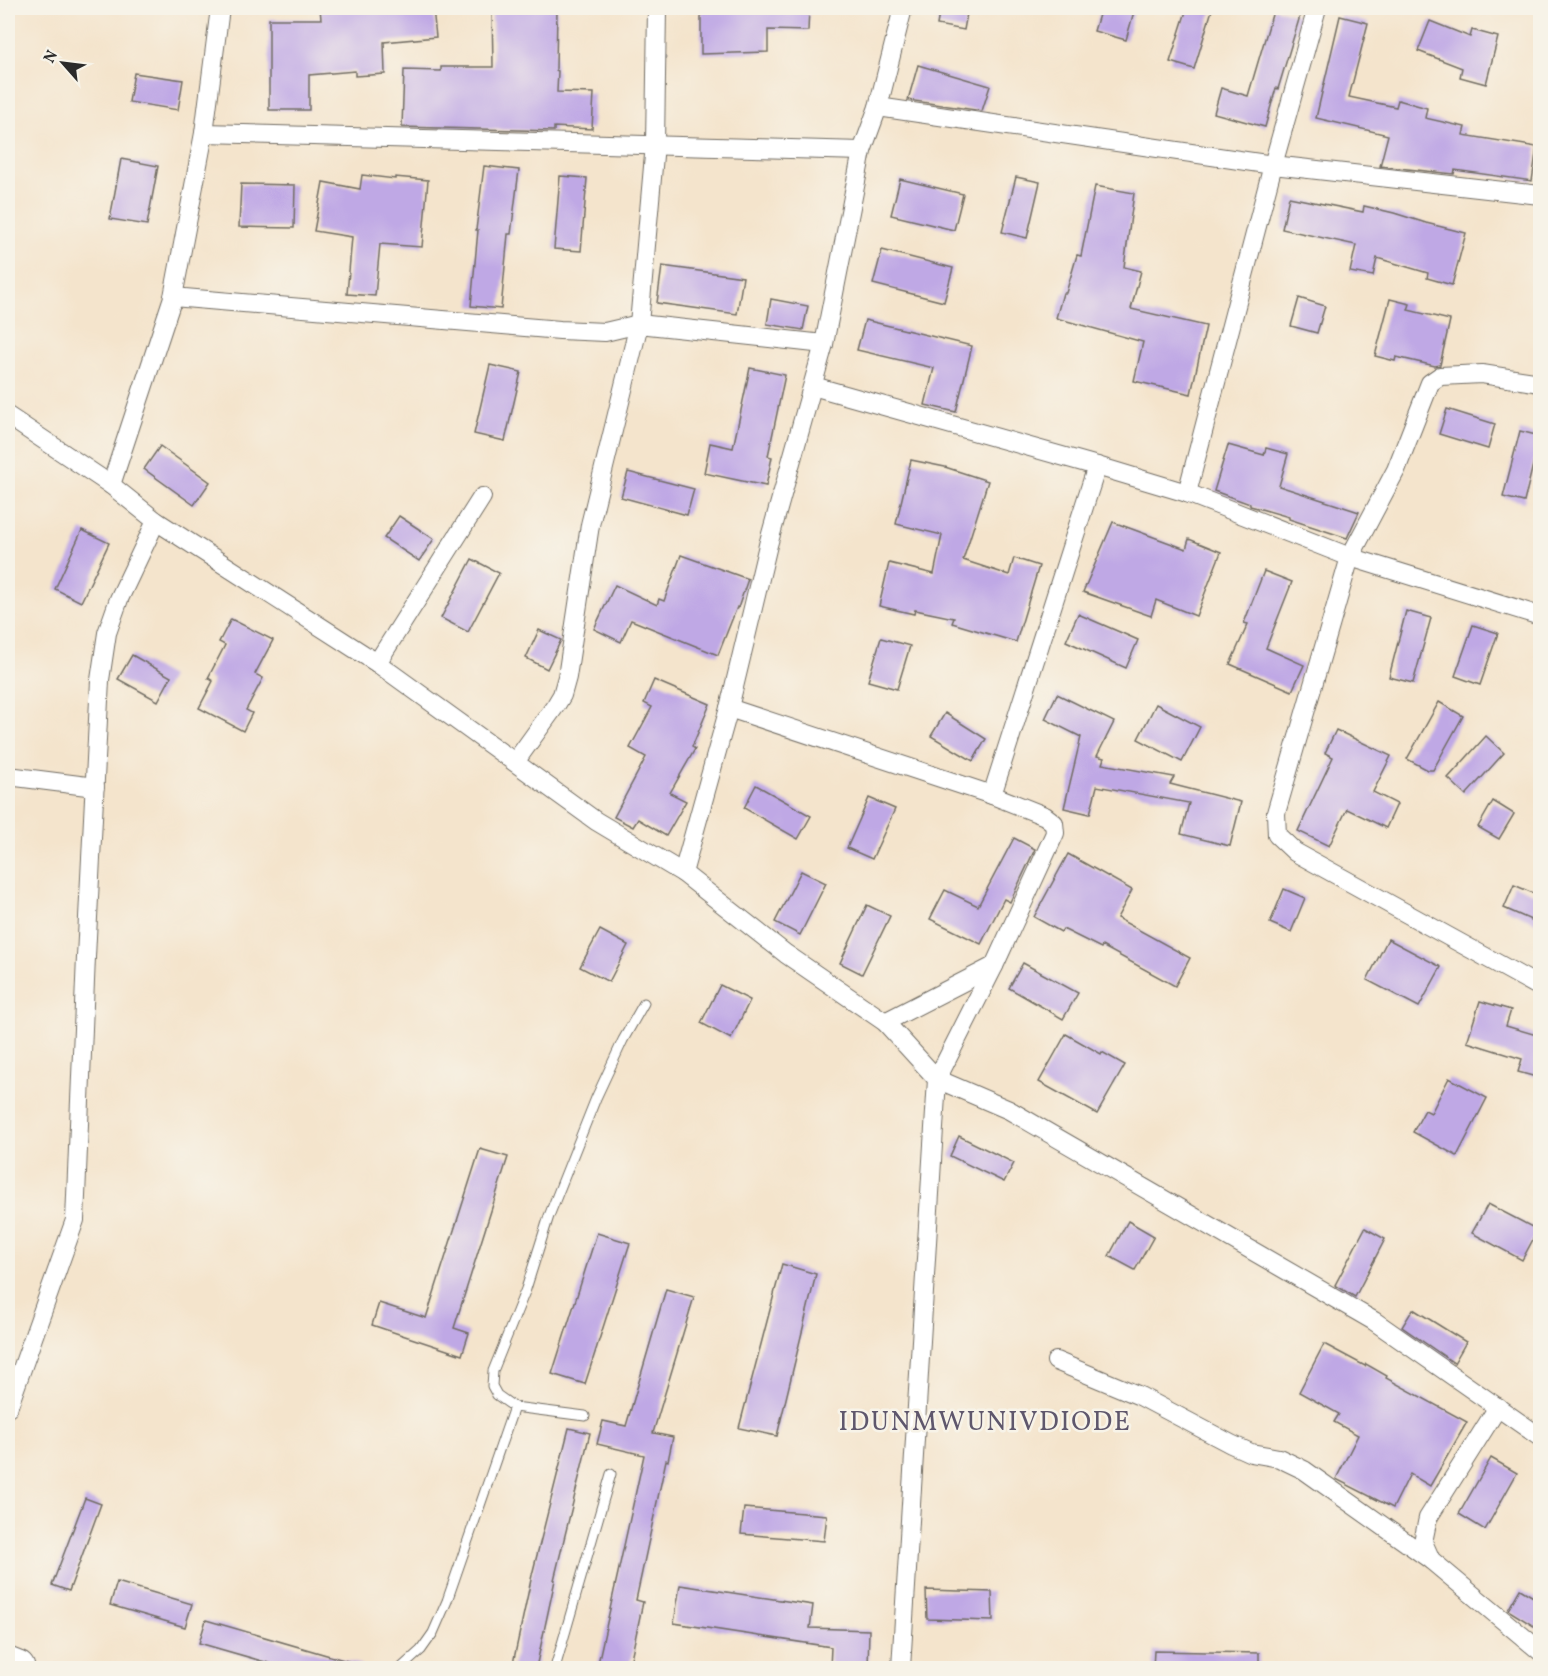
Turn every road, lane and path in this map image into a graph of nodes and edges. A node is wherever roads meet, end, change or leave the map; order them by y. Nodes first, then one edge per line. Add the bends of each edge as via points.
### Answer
1 (220, 8) edge
2 (657, 8) edge
3 (903, 8) edge
4 (1317, 8) edge
5 (878, 107) junction
6 (204, 133) junction
7 (655, 144) junction
8 (862, 150) junction
9 (1273, 165) junction
10 (1540, 195) edge
11 (173, 297) junction
12 (639, 324) junction
13 (824, 344) junction
14 (1540, 383) edge
15 (813, 386) junction
16 (8, 416) edge
17 (1097, 466) junction
18 (111, 485) junction
19 (1188, 494) junction
20 (482, 497) dead end
21 (156, 520) junction
22 (1350, 557) junction
23 (1540, 616) edge
24 (377, 663) junction
25 (729, 708) junction
26 (515, 762) junction
27 (8, 776) edge
28 (95, 787) junction
29 (992, 795) junction
30 (682, 873) junction
31 (993, 966) junction
32 (1540, 987) edge
33 (644, 1003) dead end
34 (885, 1022) junction
35 (937, 1079) junction
36 (1056, 1361) dead end
37 (514, 1407) junction
38 (1498, 1407) junction
39 (8, 1408) edge
40 (585, 1416) dead end
41 (1540, 1437) edge
42 (611, 1474) dead end
43 (1431, 1560) junction
44 (1540, 1651) edge
45 (8, 1664) edge
46 (18, 1668) edge
47 (401, 1668) edge
48 (555, 1668) edge
49 (901, 1668) edge

1 - 6 street
2 - 7 street
3 - 5 street
4 - 9 street
5 - 8 street
5 - 9 street
6 - 7 street
6 - 11 street
7 - 8 street
7 - 12 street
8 - 13 street
9 - 10 street
9 - 19 street
11 - 12 street via 560,330 604,332
11 - 18 street
12 - 13 street
12 - 26 street via 590,525 562,695
13 - 15 street
14 - 22 street via 1482,374 1440,376 1430,383 1396,470
15 - 17 street
15 - 25 street via 768,545
16 - 18 street
17 - 19 street
17 - 29 street
18 - 21 street
19 - 22 street
20 - 24 street
21 - 24 street
21 - 28 street via 107,633 100,680
22 - 23 street
22 - 32 street via 1276,813 1276,835 1295,852
24 - 26 street
25 - 29 street
25 - 30 street
26 - 30 street via 596,821
27 - 28 street
28 - 39 street via 75,1220
29 - 31 street via 1045,816 1054,823 1055,833
30 - 34 street via 786,954
31 - 34 street
31 - 35 street
33 - 37 lane via 596,1098 493,1371 492,1386 497,1395
34 - 35 street
35 - 38 street via 1009,1110 1374,1321
35 - 49 street
36 - 43 street via 1140,1396 1251,1453 1279,1458 1304,1470
37 - 40 lane
37 - 47 lane via 447,1601 433,1633
38 - 41 street
38 - 43 street via 1428,1518 1423,1542
42 - 48 lane
43 - 44 street
45 - 46 highway

